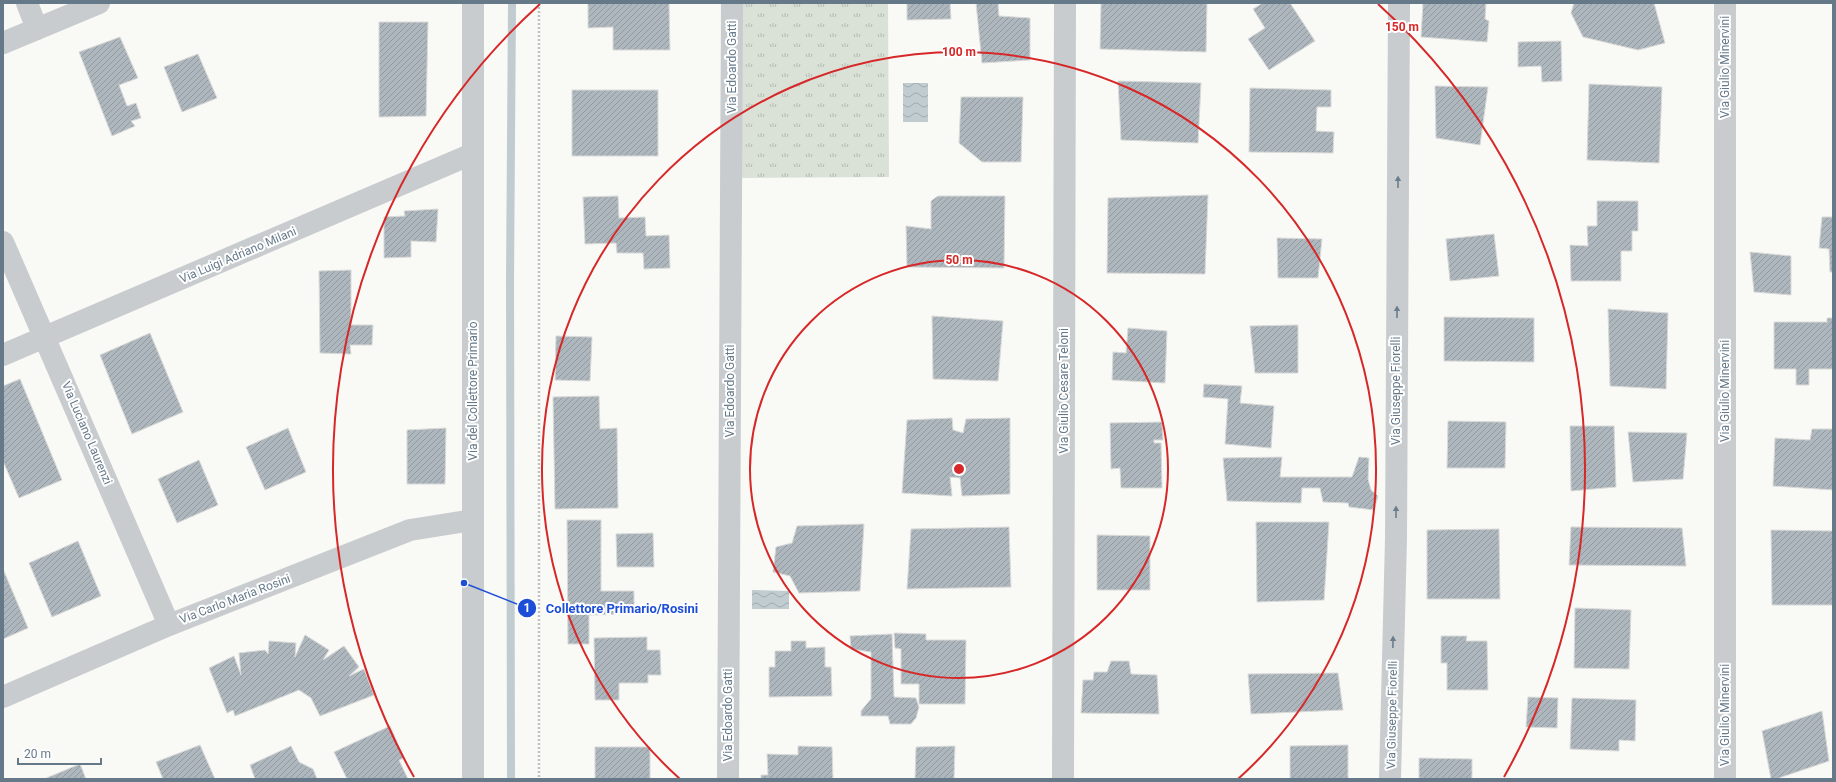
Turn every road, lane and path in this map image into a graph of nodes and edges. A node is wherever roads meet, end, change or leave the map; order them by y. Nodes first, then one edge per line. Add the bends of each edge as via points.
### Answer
1 (27, 3) edge
2 (99, 3) edge
3 (473, 3) edge
4 (539, 3) edge
5 (732, 3) edge
6 (1065, 3) edge
7 (1399, 3) edge
8 (1725, 3) edge
9 (37, 29) junction
10 (3, 43) edge
11 (472, 154) junction
12 (3, 242) edge
13 (46, 338) junction
14 (3, 355) edge
15 (473, 520) junction
16 (169, 625) junction
17 (3, 697) edge
18 (473, 779) edge
19 (539, 779) edge
20 (728, 779) edge
21 (1063, 779) edge
22 (1390, 779) edge
23 (1725, 779) edge

1 - 9 street
2 - 9 street
3 - 11 street, Via del Collettore Primario
4 - 19 path
5 - 20 street, Via Edoardo Gatti
6 - 21 street, Via Giulio Cesare Teloni
22 -> 7 street, Via Giuseppe Fiorelli via 1396,538
8 - 23 street, Via Giulio Minervini
9 - 10 street
11 - 13 street, Via Luigi Adriano Milani
11 - 15 street, Via del Collettore Primario
12 - 13 street, Via Luciano Laurenzi
13 - 14 street, Via Luigi Adriano Milani
13 - 16 street, Via Luciano Laurenzi
15 - 16 street, Via Carlo Maria Rosini via 410,530
15 - 18 street, Via del Collettore Primario
16 - 17 street, Via Carlo Maria Rosini

